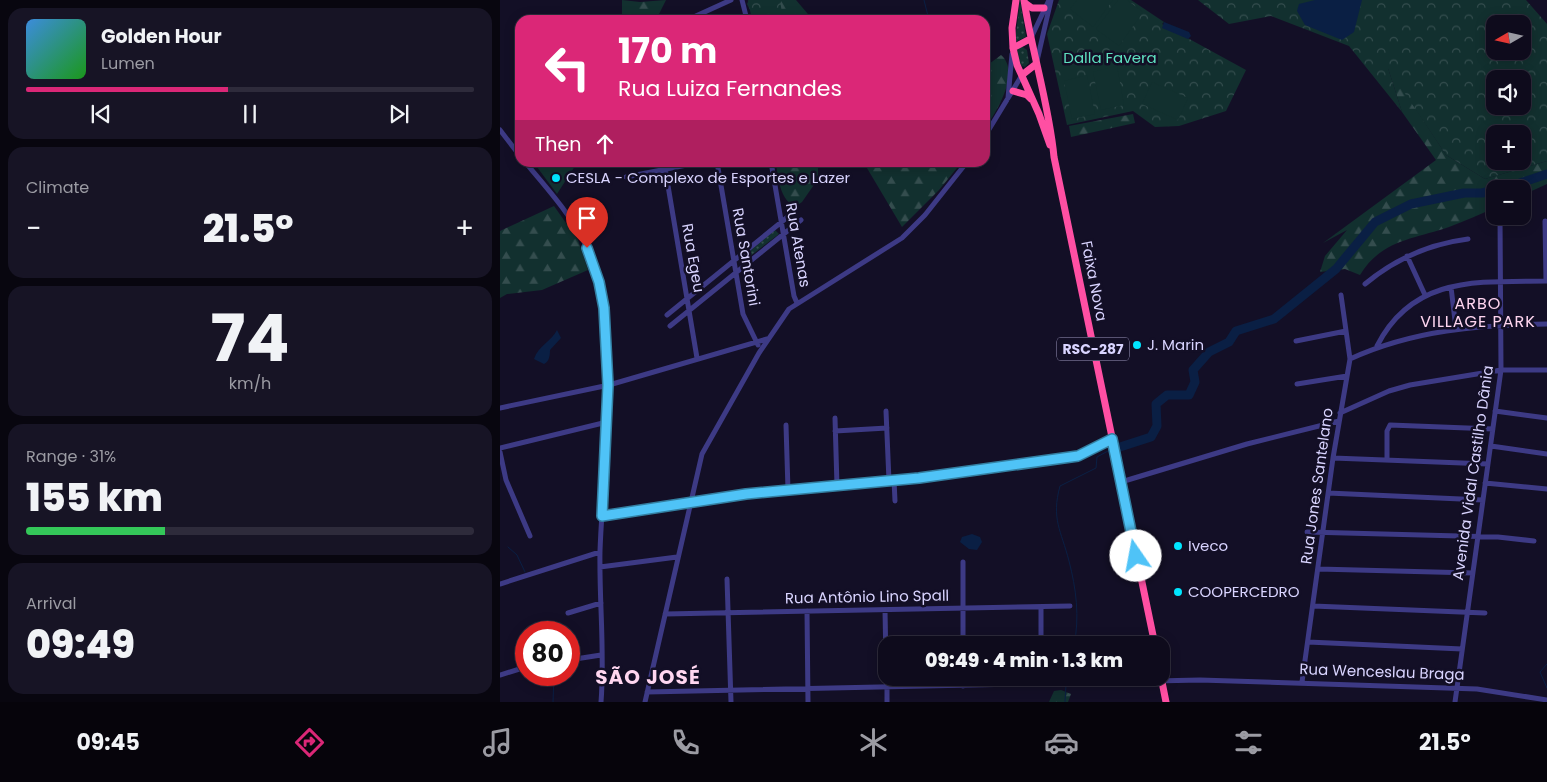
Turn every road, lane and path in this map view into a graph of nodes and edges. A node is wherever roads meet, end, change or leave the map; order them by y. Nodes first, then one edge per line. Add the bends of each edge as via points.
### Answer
1 (731, 0) edge
2 (742, 0) edge
3 (1016, 0) edge
4 (1050, 0) edge
5 (1024, 2) edge
6 (1044, 8) junction
7 (699, 15) edge
8 (746, 15) edge
9 (1030, 39) junction
10 (1013, 48) junction
11 (1036, 64) junction
12 (1022, 75) junction
13 (1013, 91) junction
14 (1008, 98) junction
15 (1034, 103) junction
16 (990, 128) edge
17 (500, 130) edge
18 (515, 150) edge
19 (1054, 157) junction
20 (529, 167) edge
21 (676, 167) edge
22 (718, 167) edge
23 (772, 167) edge
24 (963, 167) edge
25 (665, 169) junction
26 (626, 176) dead end
27 (795, 211) dead end
28 (801, 220) dead end
29 (1545, 221) dead end
30 (781, 222) junction
31 (1500, 225) edge
32 (783, 234) junction
33 (1468, 239) dead end
34 (1407, 256) junction
35 (734, 260) junction
36 (736, 272) junction
37 (1547, 281) edge
38 (1500, 282) junction
39 (1365, 284) dead end
40 (1451, 288) junction
41 (1425, 294) junction
42 (1341, 295) dead end
43 (687, 298) junction
44 (797, 302) junction
45 (689, 310) junction
46 (667, 315) dead end
47 (1547, 324) edge
48 (670, 326) dead end
49 (1501, 326) junction
50 (1456, 329) junction
51 (1346, 331) junction
52 (767, 339) junction
53 (1296, 341) dead end
54 (758, 342) junction
55 (1377, 346) junction
56 (759, 352) junction
57 (697, 358) junction
58 (1350, 359) junction
59 (1501, 370) junction
60 (1547, 370) edge
61 (1347, 376) junction
62 (1296, 384) dead end
63 (608, 385) junction
64 (500, 408) edge
65 (886, 411) dead end
66 (1496, 411) junction
67 (1340, 413) junction
68 (834, 418) dead end
69 (1547, 418) edge
70 (1339, 421) junction
71 (607, 422) junction
72 (786, 425) dead end
73 (887, 428) junction
74 (1493, 429) junction
75 (835, 431) junction
76 (1112, 439) junction
77 (1491, 446) junction
78 (500, 450) edge
79 (1547, 454) edge
80 (1333, 458) junction
81 (1387, 460) junction
82 (1488, 464) junction
83 (891, 480) junction
84 (1121, 482) junction
85 (1485, 483) junction
86 (837, 486) junction
87 (788, 490) junction
88 (1547, 490) edge
89 (1328, 493) junction
90 (1483, 500) junction
91 (690, 501) junction
92 (895, 501) dead end
93 (602, 516) junction
94 (1307, 532) dead end
95 (1323, 532) junction
96 (530, 536) dead end
97 (1478, 536) junction
98 (1534, 541) dead end
99 (600, 552) junction
100 (677, 557) junction
101 (963, 562) dead end
102 (600, 567) junction
103 (1318, 569) junction
104 (1473, 573) junction
105 (727, 579) dead end
106 (500, 584) edge
107 (600, 603) junction
108 (1070, 606) dead end
109 (1313, 606) junction
110 (1040, 607) junction
111 (963, 608) junction
112 (885, 610) junction
113 (807, 611) junction
114 (728, 612) junction
115 (1467, 612) junction
116 (568, 613) dead end
117 (1485, 613) dead end
118 (665, 614) junction
119 (885, 636) edge
120 (963, 636) edge
121 (1041, 636) edge
122 (1153, 636) edge
123 (1308, 642) junction
124 (1462, 649) junction
125 (601, 655) junction
126 (580, 658) edge
127 (515, 670) edge
128 (500, 675) edge
129 (1170, 680) edge
130 (1302, 682) junction
131 (963, 686) edge
132 (1163, 686) edge
133 (887, 687) junction
134 (1457, 688) junction
135 (808, 689) junction
136 (731, 690) junction
137 (647, 692) junction
138 (1547, 700) edge
139 (601, 702) edge
140 (645, 702) edge
141 (731, 702) edge
142 (808, 702) edge
143 (887, 702) edge
144 (1166, 702) edge
145 (1455, 702) edge

1 - 7 street
2 - 8 street
3 - 10 highway, Faixa Nova / RSC-287
4 - 6 street
4 - 11 street
5 - 6 highway via 1032,8
5 - 9 highway, Faixa Nova / RSC-287
6 - 9 street
9 - 10 highway
9 - 11 highway, Faixa Nova / RSC-287
10 - 12 highway, Faixa Nova / RSC-287
10 - 14 street
11 - 12 highway
11 - 19 highway, Faixa Nova / RSC-287
12 - 13 street
12 - 15 highway, Faixa Nova / RSC-287
13 - 14 street
13 - 15 highway via 1027,96
14 - 16 street
15 - 19 highway, Faixa Nova / RSC-287
17 - 18 street
19 - 76 highway, Faixa Nova / RSC-287
20 - 63 street via 572,222 587,248 604,308
21 - 25 street
22 - 35 street, Rua Santorini
23 - 30 street, Rua Atenas
24 - 44 street via 902,238
25 - 26 street
25 - 43 street, Rua Egeu
27 - 30 street
28 - 32 street
29 - 37 street
30 - 32 street, Rua Atenas
30 - 35 street
31 - 38 street, Avenida Vidal Castilho Dânia
32 - 36 street
32 - 44 street, Rua Atenas
33 - 34 street via 1439,244
34 - 39 street
34 - 41 street
35 - 36 street, Rua Santorini
35 - 43 street
36 - 45 street
36 - 54 street, Rua Santorini via 745,320
37 - 38 street
38 - 40 street
38 - 49 street, Avenida Vidal Castilho Dânia
40 - 41 street
40 - 50 street
41 - 55 street via 1399,315
42 - 51 street, Rua Jones Santelano
43 - 45 street, Rua Egeu
43 - 46 street
44 - 52 street
45 - 48 street
45 - 57 street, Rua Egeu
47 - 49 street
49 - 50 street
49 - 59 street, Avenida Vidal Castilho Dânia
50 - 55 street
51 - 53 street
51 - 58 street, Rua Jones Santelano
52 - 54 street
52 - 56 street
54 - 56 street, Rua Santorini
54 - 57 street
55 - 58 street
56 - 91 street via 702,454
57 - 63 street
58 - 61 street, Rua Jones Santelano
59 - 60 street
59 - 66 street, Avenida Vidal Castilho Dânia
59 - 67 street via 1403,387
61 - 62 street
61 - 67 street, Rua Jones Santelano
63 - 64 street
63 - 71 street
65 - 73 street
66 - 69 street
66 - 74 street, Avenida Vidal Castilho Dânia
67 - 70 street, Rua Jones Santelano
68 - 75 street
70 - 80 street, Rua Jones Santelano
70 - 84 street via 1247,444
71 - 78 street
71 - 93 street
72 - 87 street
73 - 75 street
73 - 83 street
74 - 77 street, Avenida Vidal Castilho Dânia
74 - 81 street via 1393,425 1388,427
75 - 86 street
76 - 83 street via 1078,456
76 - 84 highway, Faixa Nova / RSC-287
77 - 79 street
77 - 82 street, Avenida Vidal Castilho Dânia
78 - 96 street via 506,480
80 - 81 street
80 - 89 street, Rua Jones Santelano
81 - 82 street
82 - 85 street, Avenida Vidal Castilho Dânia
83 - 86 street
83 - 92 street
84 - 122 highway, Faixa Nova / RSC-287
85 - 88 street
85 - 90 street, Avenida Vidal Castilho Dânia
86 - 87 street
87 - 91 street
89 - 90 street
89 - 95 street, Rua Jones Santelano
90 - 97 street, Avenida Vidal Castilho Dânia
91 - 93 street
91 - 100 street
93 - 99 street
94 - 95 street
95 - 97 street
95 - 103 street, Rua Jones Santelano
97 - 98 street
97 - 104 street, Avenida Vidal Castilho Dânia
99 - 102 street
99 - 106 street
100 - 102 street
100 - 118 street
101 - 111 street
102 - 107 street
103 - 104 street
103 - 109 street, Rua Jones Santelano
104 - 115 street, Avenida Vidal Castilho Dânia
105 - 114 street
107 - 116 street
107 - 125 street
108 - 110 street, Rua Antônio Lino Spall
109 - 115 street
109 - 123 street, Rua Jones Santelano
110 - 111 street, Rua Antônio Lino Spall
110 - 121 street
111 - 112 street, Rua Antônio Lino Spall
111 - 120 street
112 - 113 street, Rua Antônio Lino Spall
112 - 119 street
113 - 114 street, Rua Antônio Lino Spall
113 - 135 street
114 - 118 street, Rua Antônio Lino Spall
114 - 136 street
115 - 117 street
115 - 124 street, Avenida Vidal Castilho Dânia
118 - 137 street
123 - 124 street
123 - 130 street, Rua Jones Santelano
124 - 134 street, Avenida Vidal Castilho Dânia
125 - 126 street
125 - 139 street
127 - 128 street
129 - 130 street, Rua Wenceslau Braga
130 - 134 street, Rua Wenceslau Braga
131 - 133 street, Rua Wenceslau Braga
132 - 144 highway
133 - 135 street, Rua Wenceslau Braga
133 - 143 street
134 - 138 street, Rua Wenceslau Braga
134 - 145 street, Avenida Vidal Castilho Dânia
135 - 136 street, Rua Wenceslau Braga
135 - 142 street
136 - 137 street, Rua Wenceslau Braga
136 - 141 street
137 - 140 street

